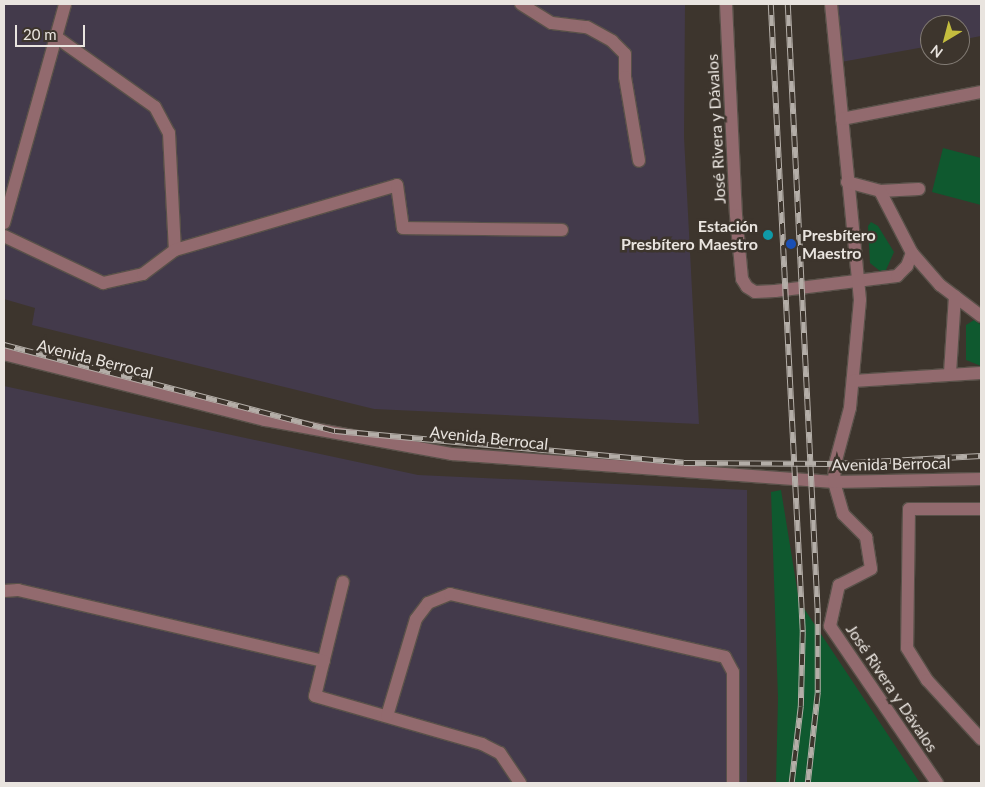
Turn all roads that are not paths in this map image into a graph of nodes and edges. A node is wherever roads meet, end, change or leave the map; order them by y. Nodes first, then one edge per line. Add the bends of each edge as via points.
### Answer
1 (65, 4) edge
2 (521, 4) edge
3 (726, 4) edge
4 (831, 4) edge
5 (56, 37) junction
6 (981, 92) edge
7 (842, 119) junction
8 (639, 161) dead end
9 (847, 182) junction
10 (918, 189) dead end
11 (880, 191) junction
12 (4, 223) edge
13 (562, 230) dead end
14 (4, 236) edge
15 (176, 250) junction
16 (912, 253) junction
17 (858, 282) junction
18 (955, 296) junction
19 (981, 316) edge
20 (4, 354) edge
21 (950, 372) junction
22 (981, 372) edge
23 (853, 381) junction
24 (981, 479) edge
25 (834, 482) junction
26 (981, 509) edge
27 (343, 582) dead end
28 (4, 591) edge
29 (324, 661) junction
30 (387, 716) junction
31 (981, 739) edge
32 (520, 783) edge
33 (733, 783) edge
34 (937, 783) edge

1 - 5 street
2 - 8 street via 552,23 587,27 612,41 625,54 625,77
3 - 17 street, José Rivera y Dávalos via 742,279 755,292
4 - 7 street, José Rivera y Dávalos
5 - 12 street
5 - 15 street via 155,107 168,133
6 - 7 street
7 - 9 street, José Rivera y Dávalos
9 - 11 street
9 - 17 street, José Rivera y Dávalos
10 - 11 street
11 - 16 street
13 - 15 street via 403,228 397,185
14 - 15 street via 103,283 143,274
16 - 17 street via 907,266 897,276
16 - 18 street via 940,285
17 - 23 street, José Rivera y Dávalos via 860,300
18 - 19 street
18 - 21 street
20 - 25 street, Avenida Berrocal via 265,420 452,454
21 - 22 street
21 - 23 street
23 - 25 street, José Rivera y Dávalos
24 - 25 street, Avenida Berrocal
25 - 34 street, José Rivera y Dávalos via 843,514 866,537 871,569 839,585 830,626
26 - 31 street via 909,509 907,648 926,680
27 - 29 street
28 - 29 street via 18,590
29 - 30 street via 315,696
30 - 32 street via 482,744 500,754
30 - 33 street via 416,620 428,603 450,594 725,657 733,672

